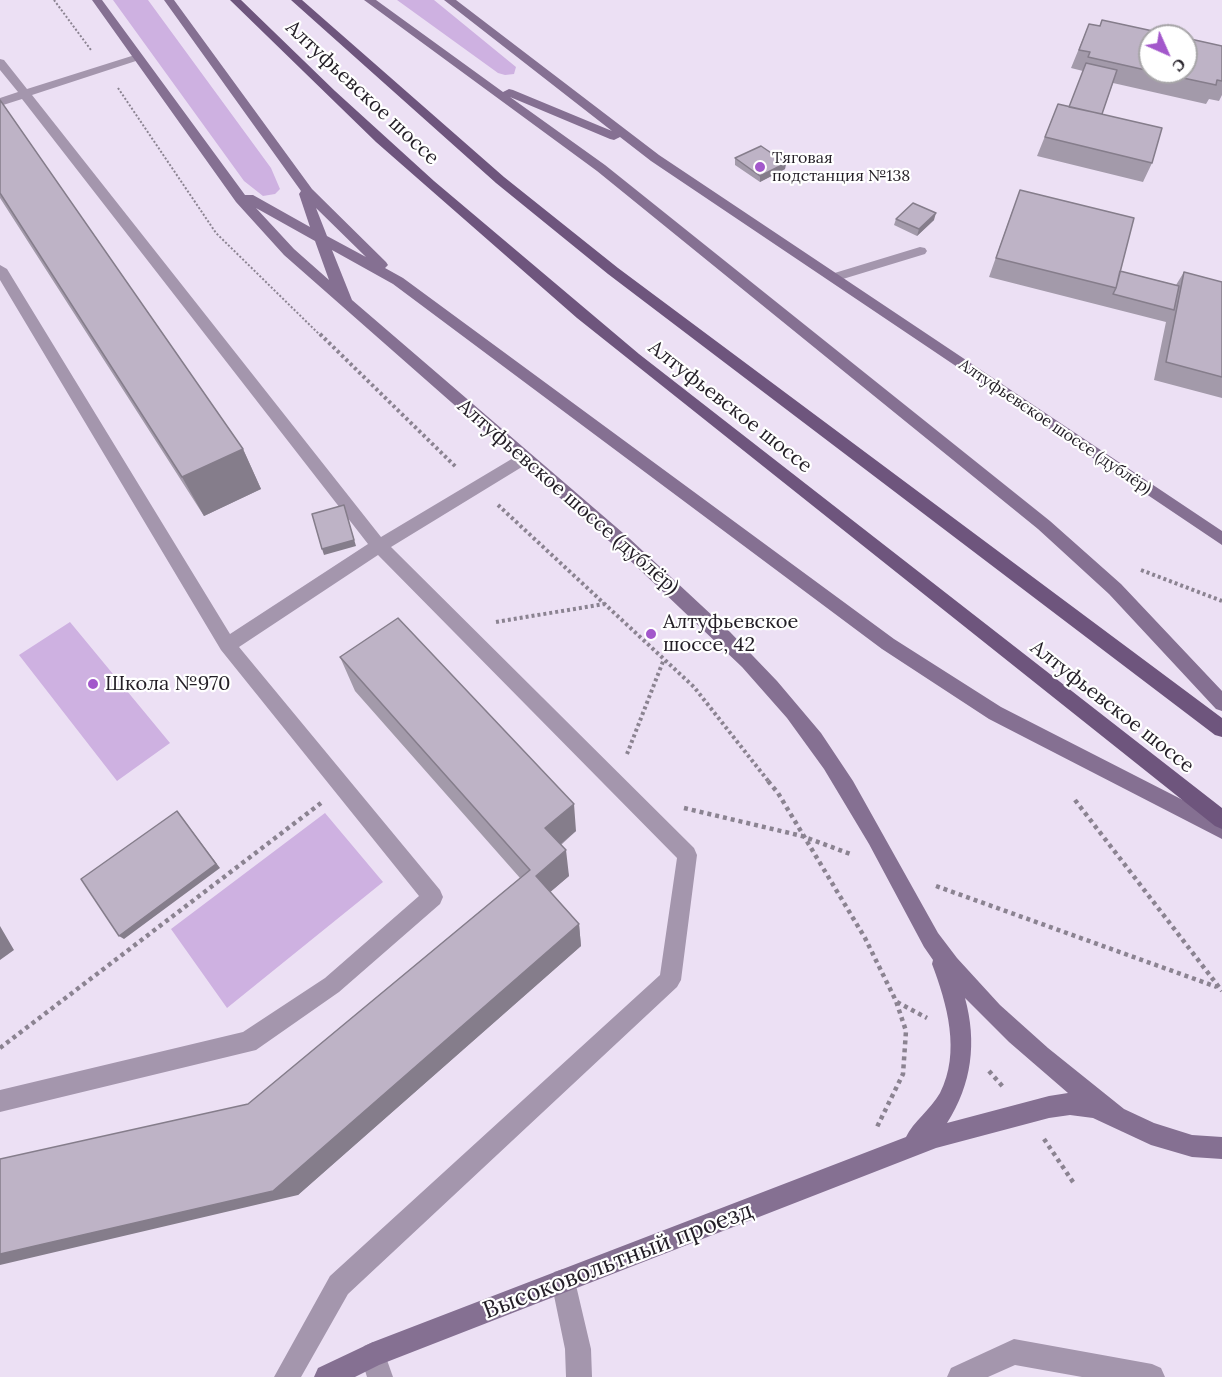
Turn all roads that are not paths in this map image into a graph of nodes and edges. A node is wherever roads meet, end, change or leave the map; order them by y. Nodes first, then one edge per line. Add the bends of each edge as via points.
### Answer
1 (97, 0) edge
2 (169, 0) edge
3 (236, 0) edge
4 (296, 0) edge
5 (369, 0) edge
6 (449, 0) edge
7 (500, 40) junction
8 (138, 57) junction
9 (0, 62) edge
10 (470, 72) junction
11 (24, 94) junction
12 (0, 102) edge
13 (557, 112) junction
14 (655, 158) junction
15 (601, 168) junction
16 (295, 174) junction
17 (225, 176) junction
18 (322, 240) junction
19 (920, 251) dead end
20 (0, 269) edge
21 (833, 278) junction
22 (411, 290) junction
23 (359, 315) junction
24 (525, 458) junction
25 (1222, 539) edge
26 (380, 546) junction
27 (227, 645) junction
28 (1222, 703) edge
29 (1222, 729) edge
30 (1222, 820) edge
31 (1222, 830) edge
32 (931, 940) junction
33 (0, 1101) edge
34 (1115, 1115) junction
35 (911, 1146) junction
36 (1222, 1148) edge
37 (563, 1281) junction
38 (376, 1366) edge
39 (287, 1377) edge
40 (327, 1377) edge
41 (579, 1377) edge
42 (960, 1377) edge
43 (1152, 1377) edge

1 - 8 main road, Алтуфьевское шоссе (дублёр)
2 - 16 main road
3 - 30 main road, Алтуфьевское шоссе via 449,202 580,314
4 - 29 main road, Алтуфьевское шоссе via 500,180 613,272
5 - 10 main road
6 - 7 main road, Алтуфьевское шоссе (дублёр)
7 - 13 main road
7 - 14 main road, Алтуфьевское шоссе (дублёр)
8 - 11 lane
8 - 17 main road, Алтуфьевское шоссе (дублёр)
9 - 11 lane
10 - 13 main road
10 - 15 main road
11 - 12 lane
11 - 26 lane
13 - 14 main road
13 - 15 main road
14 - 21 main road, Алтуфьевское шоссе (дублёр)
15 - 28 main road via 1074,551
16 - 18 main road
16 - 22 main road via 332,218
17 - 18 main road via 254,202
17 - 23 main road, Алтуфьевское шоссе (дублёр) via 262,224
18 - 22 main road
18 - 23 main road via 342,292
19 - 21 lane
20 - 27 lane
21 - 25 main road, Алтуфьевское шоссе (дублёр)
22 - 31 main road via 953,688
23 - 24 main road, Алтуфьевское шоссе (дублёр)
24 - 26 lane
24 - 32 main road, Алтуфьевское шоссе (дублёр) via 674,590 790,709 840,778
26 - 27 lane
26 - 39 lane via 687,855 670,980 339,1285
27 - 33 lane via 433,897 332,985 248,1042
32 - 34 main road, Алтуфьевское шоссе (дублёр) via 987,1007
32 - 35 main road via 960,1012 963,1041 953,1092 942,1115
34 - 35 main road, Высоковольтный проезд via 1071,1104
34 - 36 main road via 1152,1134 1192,1146
35 - 37 main road, Высоковольтный проезд
37 - 38 main road, Высоковольтный проезд
37 - 41 lane via 578,1349
38 - 40 main road, Высоковольтный проезд
42 - 43 lane via 1014,1352

